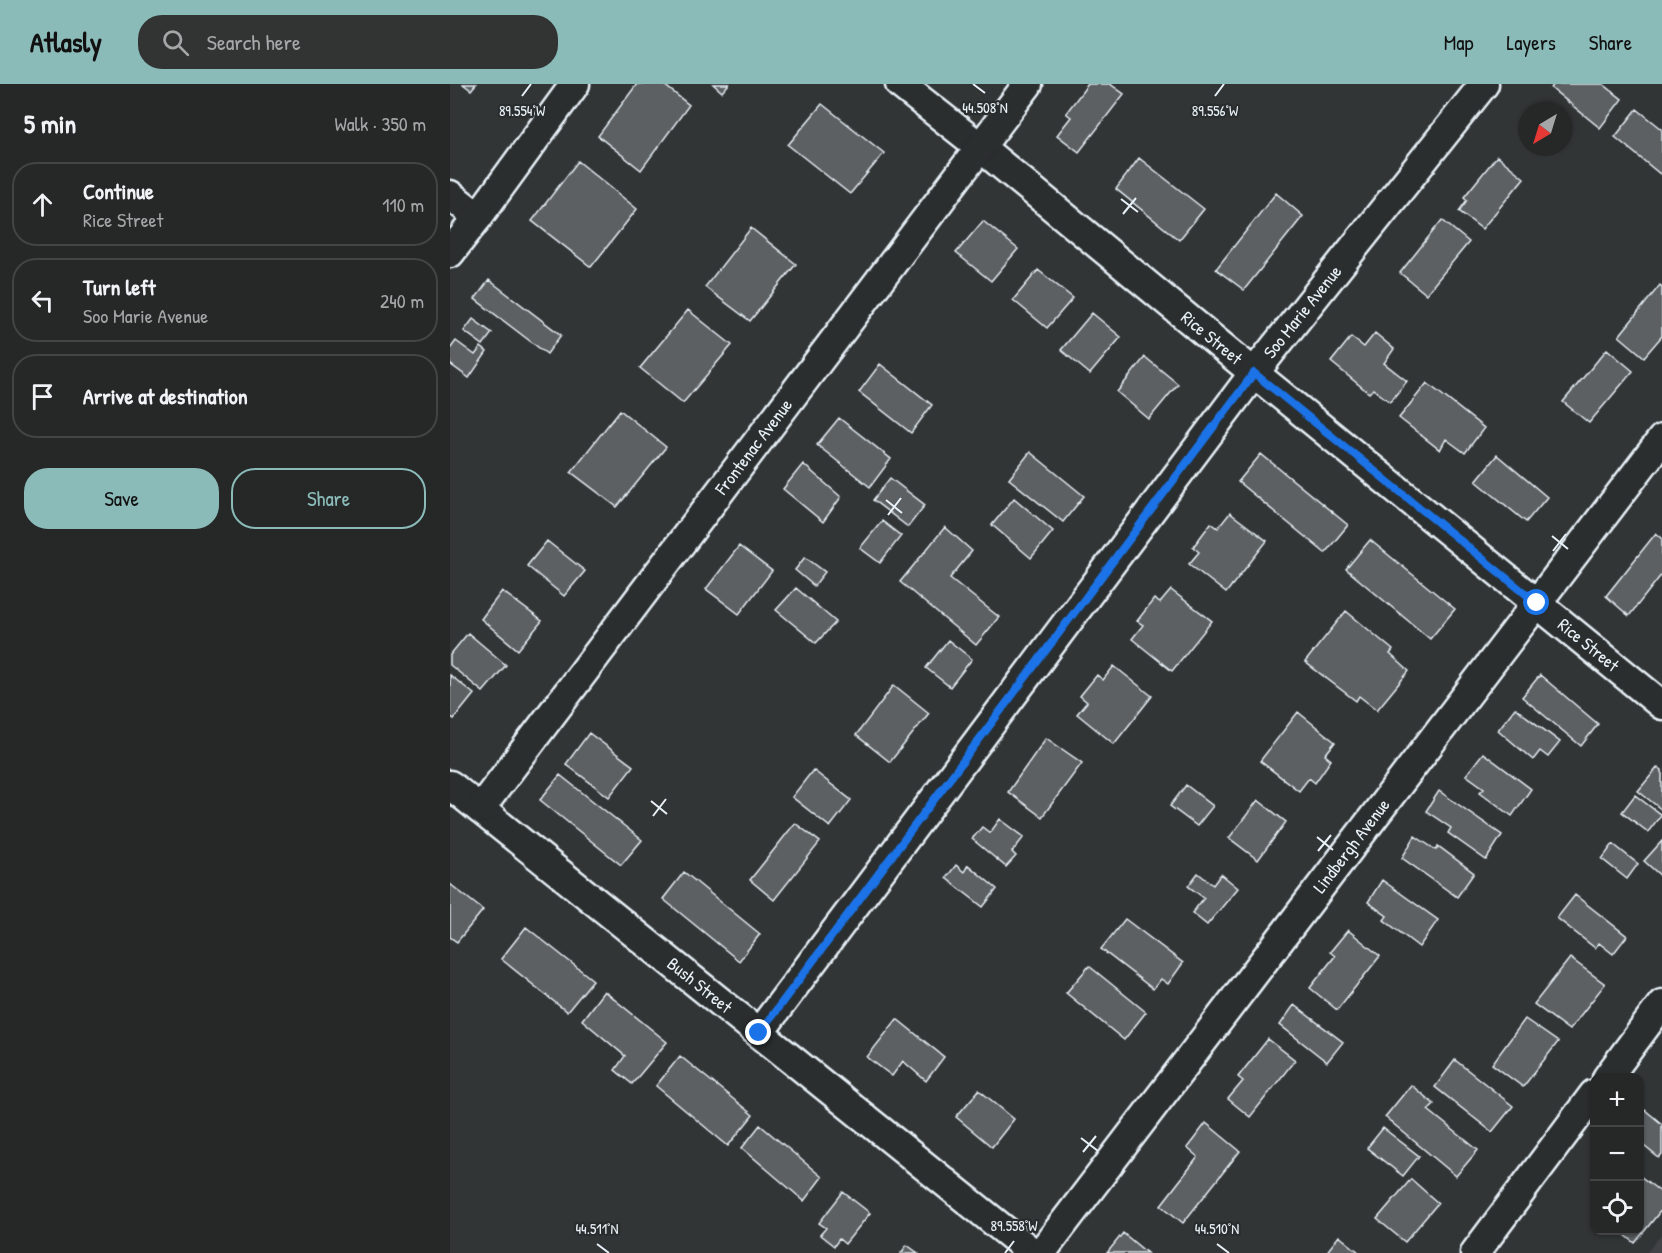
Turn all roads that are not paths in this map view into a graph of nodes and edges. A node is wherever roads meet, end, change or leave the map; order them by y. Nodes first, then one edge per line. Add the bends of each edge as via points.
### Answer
1 (575, 84) edge
2 (900, 84) edge
3 (1028, 84) edge
4 (1484, 84) edge
5 (980, 147) junction
6 (450, 195) edge
7 (478, 217) junction
8 (450, 253) edge
9 (1254, 373) junction
10 (1662, 439) edge
11 (1537, 603) junction
12 (1662, 705) edge
13 (450, 785) edge
14 (480, 809) junction
15 (1662, 1004) edge
16 (759, 1033) junction
17 (1610, 1073) edge
18 (1590, 1099) edge
19 (1033, 1253) edge
20 (1041, 1253) edge
21 (1475, 1253) edge

1 - 7 street
2 - 5 street, Rice Street
3 - 5 street, Frontenac Avenue
4 - 9 street, Soo Marie Avenue
5 - 9 street, Rice Street
5 - 14 street, Frontenac Avenue
6 - 7 street
7 - 8 street
9 - 11 street, Rice Street
9 - 16 street, Soo Marie Avenue
10 - 11 street, Lindbergh Avenue
11 - 12 street, Rice Street
11 - 20 street, Lindbergh Avenue
13 - 14 street, Bush Street
14 - 16 street, Bush Street
15 - 17 street
16 - 19 street, Bush Street
18 - 21 street

